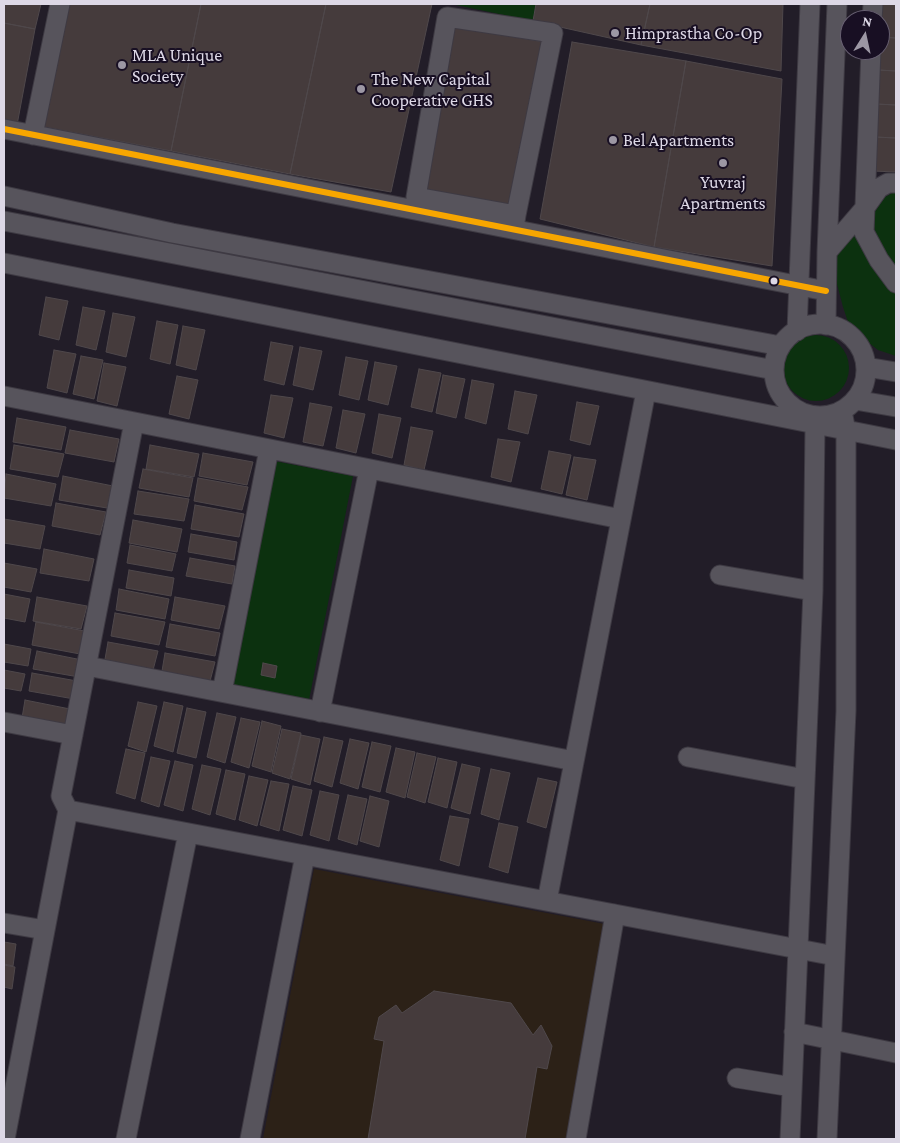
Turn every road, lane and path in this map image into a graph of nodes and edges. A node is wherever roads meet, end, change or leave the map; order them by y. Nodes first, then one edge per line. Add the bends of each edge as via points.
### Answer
1 (60, 4) edge
2 (810, 4) edge
3 (837, 4) edge
4 (871, 60) edge
5 (4, 129) edge
6 (33, 135) junction
7 (896, 183) edge
8 (4, 196) edge
9 (864, 209) junction
10 (4, 222) edge
11 (515, 222) junction
12 (827, 252) junction
13 (4, 263) edge
14 (896, 283) edge
15 (800, 286) junction
16 (826, 291) junction
17 (826, 325) junction
18 (797, 331) junction
19 (781, 346) junction
20 (866, 367) junction
21 (774, 370) junction
22 (896, 372) edge
23 (646, 391) junction
24 (4, 396) edge
25 (848, 405) junction
26 (896, 407) edge
27 (812, 420) junction
28 (134, 422) junction
29 (846, 431) junction
30 (896, 440) edge
31 (269, 449) junction
32 (368, 469) junction
33 (621, 519) junction
34 (720, 575) dead end
35 (813, 591) junction
36 (86, 666) junction
37 (222, 692) junction
38 (320, 712) junction
39 (4, 722) edge
40 (73, 735) junction
41 (688, 757) dead end
42 (574, 761) junction
43 (805, 780) junction
44 (68, 810) junction
45 (188, 833) junction
46 (305, 856) junction
47 (547, 901) junction
48 (615, 914) junction
49 (4, 922) edge
50 (45, 930) junction
51 (798, 950) junction
52 (835, 956) junction
53 (794, 1032) junction
54 (831, 1039) junction
55 (896, 1052) edge
56 (737, 1078) dead end
57 (792, 1087) junction
58 (5, 1139) edge
59 (126, 1139) edge
60 (250, 1139) edge
61 (576, 1139) edge
62 (790, 1139) edge
63 (827, 1139) edge

1 - 6 street
2 - 15 street
3 - 12 street
4 - 9 street
5 - 6 street
6 - 11 street
7 - 9 street via 888,182 878,188
8 - 19 street via 172,233
9 - 12 street
9 - 14 street via 864,232
10 - 21 street
11 - 11 street via 553,33 447,17 416,197
11 - 15 street
12 - 16 street
13 - 23 street
15 - 16 street
15 - 18 street
16 - 17 street
17 - 18 street
17 - 20 street via 853,339 862,352
18 - 19 street
19 - 21 street
20 - 22 street
20 - 25 street via 865,378
21 - 27 street via 776,385 783,398
23 - 27 street
23 - 33 street
24 - 28 street
25 - 26 street
25 - 27 street
25 - 29 street
27 - 29 street
27 - 35 street
28 - 31 street
28 - 36 street
29 - 30 street
29 - 52 street via 846,711
31 - 32 street
31 - 37 street
32 - 33 street
32 - 38 street
33 - 42 street
34 - 35 street
35 - 43 street
36 - 37 street
36 - 40 street
37 - 38 street
38 - 42 street
39 - 40 street
40 - 44 street via 61,796
41 - 43 street
42 - 47 street
43 - 51 street
44 - 45 street
44 - 50 street
45 - 46 street
45 - 59 street
46 - 47 street
46 - 60 street
47 - 48 street
48 - 51 street
48 - 61 street
49 - 50 street
50 - 58 street
51 - 52 street
51 - 53 street
52 - 54 street
53 - 54 street
53 - 57 street
54 - 55 street
54 - 63 street
56 - 57 street
57 - 62 street

